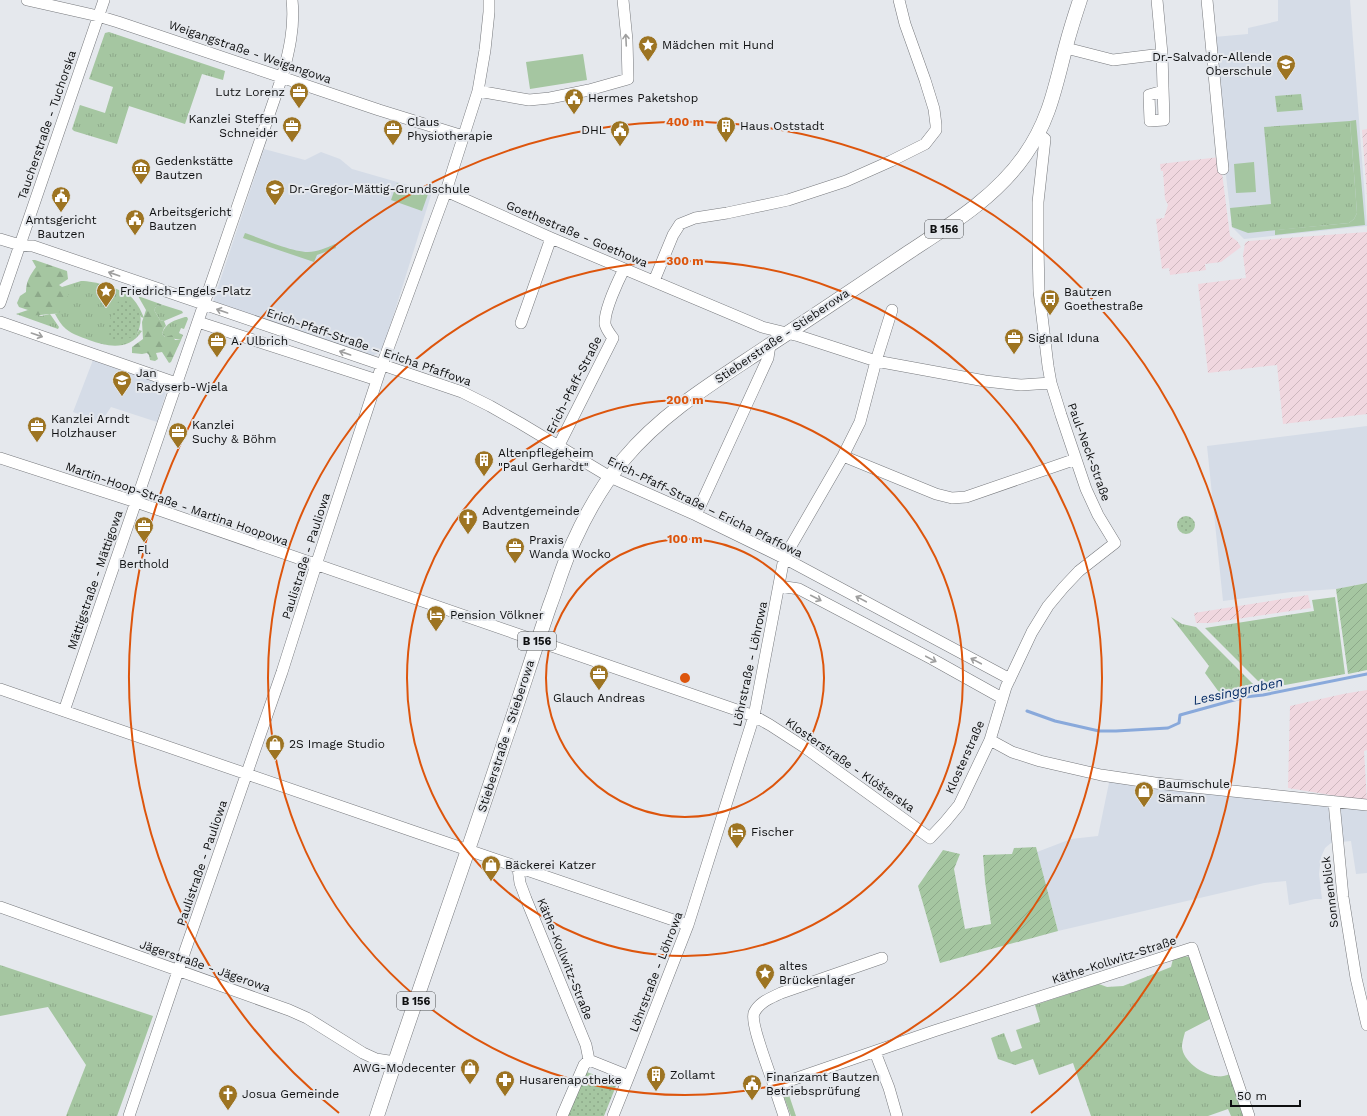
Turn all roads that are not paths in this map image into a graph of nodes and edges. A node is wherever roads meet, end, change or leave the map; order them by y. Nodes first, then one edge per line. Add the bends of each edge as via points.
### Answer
1 (27, 0) edge
2 (104, 0) edge
3 (292, 0) edge
4 (489, 0) edge
5 (623, 0) edge
6 (899, 0) edge
7 (1080, 0) edge
8 (1157, 0) edge
9 (1207, 0) edge
10 (98, 16) junction
11 (1066, 48) junction
12 (1162, 54) junction
13 (282, 77) junction
14 (478, 91) junction
15 (1163, 91) dead end
16 (1038, 134) junction
17 (463, 136) junction
18 (1223, 169) dead end
19 (446, 191) junction
20 (551, 238) junction
21 (0, 239) edge
22 (20, 245) junction
23 (624, 269) junction
24 (654, 281) junction
25 (0, 303) edge
26 (204, 304) junction
27 (892, 310) dead end
28 (0, 322) edge
29 (198, 322) junction
30 (521, 323) dead end
31 (787, 333) junction
32 (770, 345) junction
33 (876, 361) junction
34 (382, 365) junction
35 (377, 380) junction
36 (176, 383) junction
37 (1051, 384) junction
38 (558, 447) junction
39 (843, 456) junction
40 (0, 458) edge
41 (1076, 459) junction
42 (610, 477) junction
43 (136, 502) junction
44 (696, 515) junction
45 (1115, 543) joint
46 (784, 558) junction
47 (316, 565) junction
48 (779, 586) junction
49 (537, 642) junction
50 (1010, 679) junction
51 (0, 689) edge
52 (1002, 698) junction
53 (64, 711) junction
54 (754, 716) junction
55 (990, 740) junction
56 (246, 773) junction
57 (1334, 802) junction
58 (1367, 805) edge
59 (930, 838) joint
60 (468, 850) junction
61 (518, 868) junction
62 (0, 907) edge
63 (688, 925) junction
64 (882, 958) dead end
65 (178, 971) junction
66 (1367, 1025) edge
67 (875, 1052) junction
68 (589, 1060) junction
69 (395, 1062) junction
70 (629, 1076) junction
71 (774, 1086) junction
72 (129, 1116) edge
73 (378, 1116) edge
74 (562, 1116) edge
75 (613, 1116) edge
76 (784, 1116) edge
77 (897, 1116) edge
78 (1249, 1116) edge

1 - 10 street, Weigangstraße - Weigangowa
2 - 10 street, Taucherstraße - Tuchorska
3 - 13 street, Mättigstraße - Mättigowa via 290,48
4 - 14 street, Paulistraße - Pauliowa via 485,50
14 -> 5 street via 529,100 583,91 628,78
6 - 24 street via 934,109 936,130 925,144 846,181 788,200 727,214 695,218 680,224 673,234
7 - 11 main road, B 156
8 - 12 street
9 - 18 street
10 - 13 street, Weigangstraße - Weigangowa
10 - 22 street, Taucherstraße - Tuchorska
11 - 12 street via 1113,60
11 - 16 main road, B 156 via 1050,106
12 - 15 street
13 - 17 street, Weigangstraße - Weigangowa
13 - 26 street, Mättigstraße - Mättigowa
14 - 17 street, Paulistraße - Pauliowa
16 - 31 main road, Stieberstraße - Stieberowa / B 156 via 1012,171 970,211
16 - 37 street, Paul-Neck-Straße via 1046,139 1038,202 1038,246 1039,291
17 - 19 street, Paulistraße - Pauliowa
19 - 20 street, Goethestraße - Goethowa
19 - 34 street, Paulistraße - Pauliowa
20 - 23 street, Goethestraße - Goethowa
20 - 30 street
21 - 22 street, Erich-Pfaff-Straße – Ericha Pfaffowa
22 - 25 street, Taucherstraße - Tuchorska
26 -> 22 street, Erich-Pfaff-Straße – Ericha Pfaffowa via 33,246
23 - 24 street, Goethestraße - Goethowa
23 - 38 street, Erich-Pfaff-Straße via 605,319 613,338
24 - 31 street, Goethestraße - Goethowa via 762,327
26 - 29 street, Mättigstraße - Mättigowa
34 -> 26 street, Erich-Pfaff-Straße – Ericha Pfaffowa
27 - 33 street, Löhrstraße - Löhrowa
28 -> 36 street
29 - 35 street
29 - 36 street, Mättigstraße - Mättigowa
31 - 32 main road, Stieberstraße - Stieberowa / B 156
31 - 33 street, Goethestraße - Goethowa
32 - 42 main road, Stieberstraße - Stieberowa / B 156 via 677,409 644,437
32 - 44 street via 768,358
33 - 37 street, Goethestraße - Goethowa via 985,381
33 - 39 street, Löhrstraße - Löhrowa via 860,422
34 - 35 street, Paulistraße - Pauliowa
34 - 38 street, Erich-Pfaff-Straße – Ericha Pfaffowa via 462,392 496,409
35 - 47 street, Paulistraße - Pauliowa
36 - 43 street, Mättigstraße - Mättigowa
37 - 41 street, Paul-Neck-Straße
38 - 42 street, Erich-Pfaff-Straße – Ericha Pfaffowa
39 - 41 street via 936,494 952,498 966,497
39 - 46 street, Löhrstraße - Löhrowa
40 - 43 street, Martin-Hoop-Straße - Martina Hoopowa
41 - 45 street, Paul-Neck-Straße via 1098,515
42 - 44 street, Erich-Pfaff-Straße – Ericha Pfaffowa
42 - 49 main road, Stieberstraße - Stieberowa / B 156 via 574,539
43 - 47 street, Martin-Hoop-Straße - Martina Hoopowa
43 - 53 street, Mättigstraße - Mättigowa
44 - 46 street, Erich-Pfaff-Straße – Ericha Pfaffowa
45 - 50 street, Klosterstraße via 1079,571 1048,606 1032,632
46 - 48 street, Löhrstraße - Löhrowa
50 -> 46 street, Erich-Pfaff-Straße – Ericha Pfaffowa
47 - 49 street, Martin-Hoop-Straße - Martina Hoopowa
47 - 56 street, Paulistraße - Pauliowa
48 -> 52 street via 799,589
48 - 54 street, Löhrstraße - Löhrowa
49 - 54 street, Martin-Hoop-Straße - Martina Hoopowa
49 - 60 main road, Stieberstraße - Stieberowa / B 156
50 - 52 street, Klosterstraße
51 - 53 street
52 - 55 street, Klosterstraße
53 - 56 street
54 - 59 street, Klosterstraße - Klóšterska via 804,747
54 - 63 street, Löhrstraße - Löhrowa
55 - 57 street via 1012,752 1101,775
55 - 59 street, Klosterstraße via 959,805
56 - 60 street
56 - 65 street, Paulistraße - Pauliowa
57 - 58 street
57 - 66 street, Sonnenblick via 1343,897 1356,978
60 - 61 street
60 - 69 main road, Stieberstraße - Stieberowa / B 156
61 - 63 street
61 - 68 street, Käthe-Kollwitz-Straße via 520,883 586,1045
62 - 65 street, Jägerstraße - Jägerowa
63 - 70 street, Löhrstraße - Löhrowa
64 - 71 street via 781,993 766,1000 758,1008 753,1015 755,1027
65 - 69 street, Jägerstraße - Jägerowa via 289,1010 307,1018 363,1053 376,1059
65 - 72 street, Paulistraße - Pauliowa
67 - 71 street, Käthe-Kollwitz-Straße
67 - 77 street
67 - 78 street, Käthe-Kollwitz-Straße via 1192,948
68 - 70 street
68 - 74 street via 584,1065
69 - 73 main road, Stieberstraße - Stieberowa / B 156
70 - 75 street, Löhrstraße - Löhrowa
71 - 76 street

